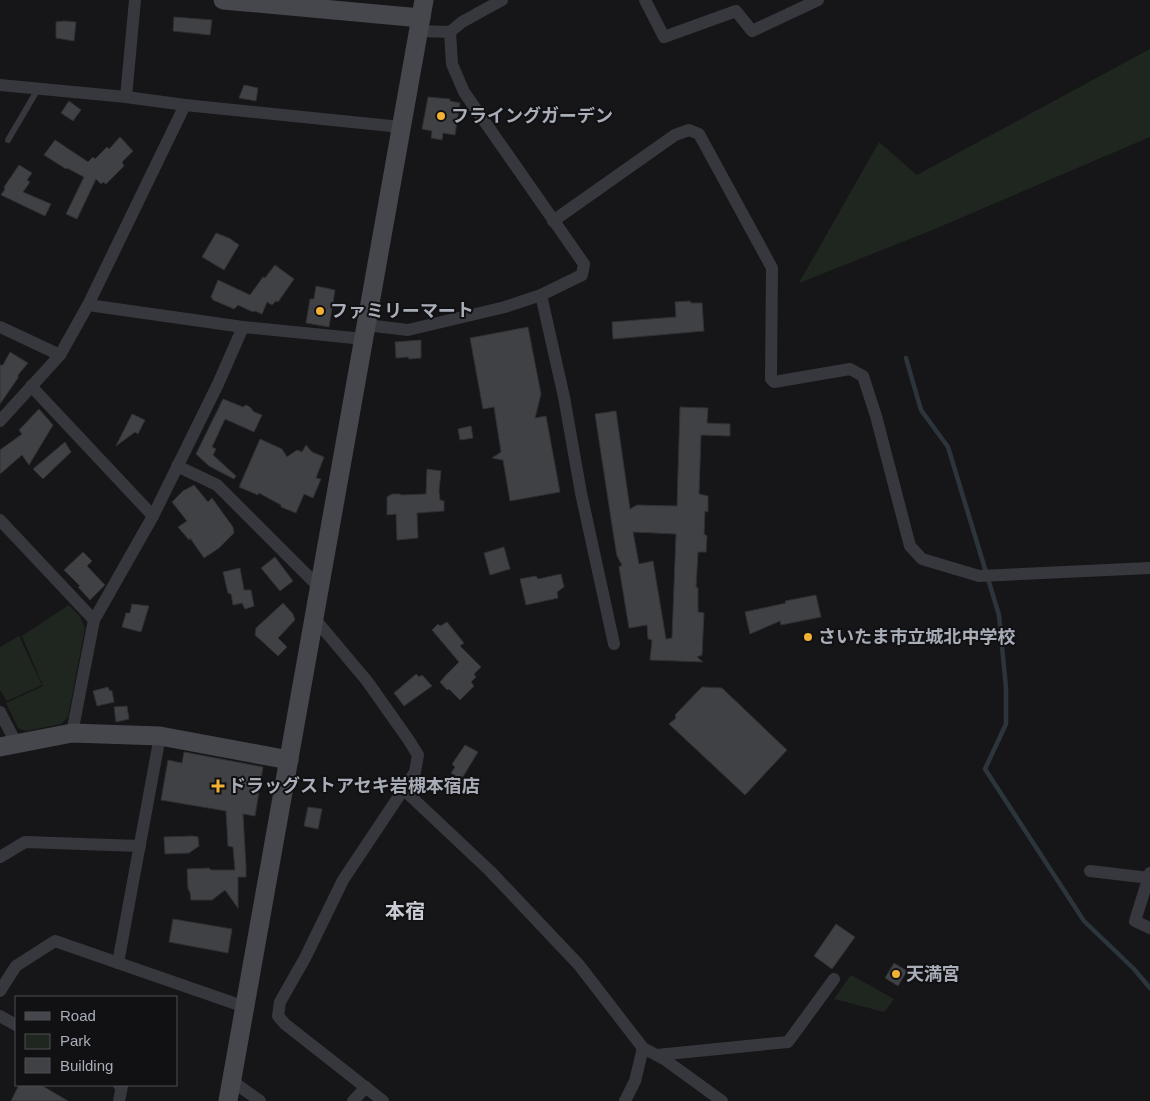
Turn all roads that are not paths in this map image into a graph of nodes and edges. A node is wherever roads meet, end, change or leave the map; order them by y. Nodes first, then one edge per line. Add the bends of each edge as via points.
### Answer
1 (135, 0) edge
2 (224, 0) edge
3 (502, 0) edge
4 (645, 0) edge
5 (818, 0) edge
6 (421, 16) edge
7 (450, 32) junction
8 (0, 85) edge
9 (38, 89) junction
10 (126, 97) junction
11 (185, 105) junction
12 (401, 127) junction
13 (8, 140) dead end
14 (553, 221) junction
15 (541, 295) junction
16 (88, 305) junction
17 (0, 327) edge
18 (243, 327) junction
19 (365, 332) junction
20 (60, 355) junction
21 (31, 386) junction
22 (0, 421) edge
23 (177, 466) junction
24 (153, 516) junction
25 (0, 520) edge
26 (1150, 568) edge
27 (319, 587) junction
28 (314, 618) junction
29 (94, 620) junction
30 (614, 644) dead end
31 (0, 712) edge
32 (72, 733) junction
33 (160, 736) junction
34 (8, 745) edge
35 (289, 760) junction
36 (404, 790) junction
37 (140, 846) junction
38 (0, 857) edge
39 (1090, 870) dead end
40 (1149, 876) edge
41 (1150, 928) edge
42 (118, 962) junction
43 (834, 979) dead end
44 (0, 991) edge
45 (245, 1006) junction
46 (0, 1016) edge
47 (15, 1024) edge
48 (643, 1048) junction
49 (658, 1055) junction
50 (232, 1081) junction
51 (125, 1086) edge
52 (366, 1087) junction
53 (119, 1101) edge
54 (228, 1101) edge
55 (260, 1101) edge
56 (353, 1101) edge
57 (383, 1101) edge
58 (625, 1101) edge
59 (722, 1101) edge

1 - 10 street
2 - 6 street
3 - 7 street
4 - 5 street via 664,37 736,11 752,30
6 - 7 street
6 - 12 street
7 - 14 street via 452,64 464,92
8 - 9 street
9 - 10 street
9 - 13 lane
10 - 11 street
11 - 12 street
11 - 16 street
12 - 19 street
14 - 15 street via 584,264 582,275
14 - 26 street via 675,135 689,130 699,134 772,268 771,379 774,382 850,368 863,376 910,546 922,559 979,576
15 - 19 street via 506,307 408,330
15 - 30 street
16 - 18 street
16 - 20 street
17 - 20 street
18 - 19 street
18 - 23 street
19 - 27 street
20 - 21 street
21 - 22 street
21 - 24 street
23 - 24 street
23 - 27 street via 217,486
24 - 29 street
25 - 29 street
27 - 28 street
28 - 35 street
28 - 36 street via 367,681 418,755 415,772
29 - 32 street
31 - 34 street
32 - 33 street
32 - 34 street
33 - 35 street
33 - 37 street
35 - 45 street
36 - 48 street via 490,871 579,965
36 - 52 street via 343,880 280,1002 278,1016
37 - 38 street via 25,842
37 - 42 street
39 - 40 street
40 - 41 street via 1135,921
42 - 44 street via 55,941 16,966
42 - 45 street
43 - 49 street via 788,1042
45 - 50 street
46 - 47 street
48 - 49 street
48 - 58 street via 635,1081
49 - 59 street
50 - 54 street
50 - 55 street
51 - 53 street
52 - 56 street
52 - 57 street

